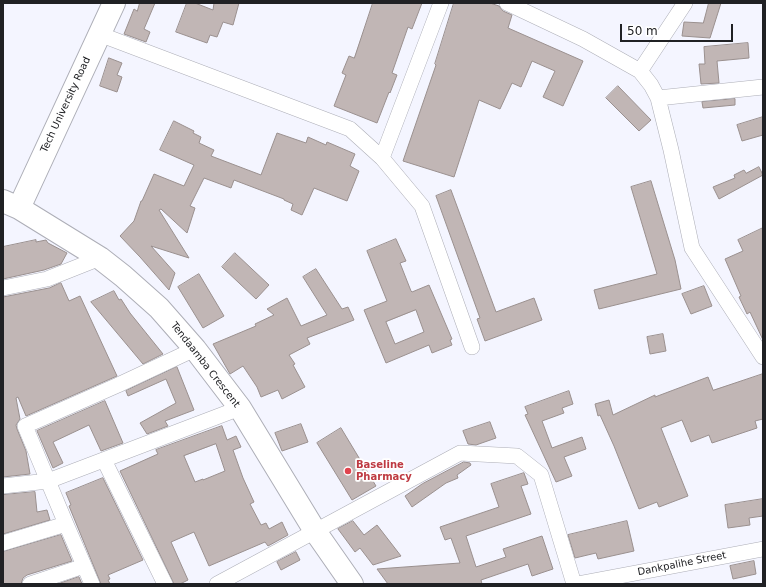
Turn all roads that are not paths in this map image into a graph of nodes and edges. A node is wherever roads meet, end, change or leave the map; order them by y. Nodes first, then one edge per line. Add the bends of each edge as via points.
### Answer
1 (114, 3) edge
2 (441, 3) edge
3 (507, 3) edge
4 (685, 3) edge
5 (99, 34) junction
6 (640, 71) junction
7 (763, 87) edge
8 (658, 98) junction
9 (382, 158) junction
10 (11, 205) edge
11 (100, 258) junction
12 (3, 288) edge
13 (472, 347) dead end
14 (195, 349) junction
15 (763, 357) edge
16 (240, 408) junction
17 (104, 460) junction
18 (48, 481) junction
19 (3, 486) edge
20 (66, 524) junction
21 (315, 531) junction
22 (3, 543) edge
23 (763, 549) edge
24 (84, 566) junction
25 (30, 584) edge
26 (92, 584) edge
27 (165, 584) edge
28 (217, 584) edge
29 (352, 584) edge
30 (575, 584) edge

1 - 5 street, Tech University Road
2 - 9 street
3 - 6 street via 583,39
4 - 6 street
5 - 9 street via 350,129
5 - 10 street, Tech University Road
6 - 8 street
7 - 8 street
8 - 15 street via 692,248
9 - 13 street via 422,206
10 - 11 street, Tendaamba Crescent
11 - 12 street via 47,278
11 - 14 street, Tendaamba Crescent via 159,308
14 - 16 street, Tendaamba Crescent
14 - 18 street via 25,426
16 - 17 street
16 - 21 street, Tendaamba Crescent
17 - 18 street
17 - 27 street
18 - 19 street
18 - 20 street
20 - 22 street
20 - 24 street
21 - 28 street
21 - 29 street, Tendaamba Crescent
21 - 30 street via 460,453 518,456 541,475
23 - 30 street, Dankpalihe Street
24 - 25 street
24 - 26 street

